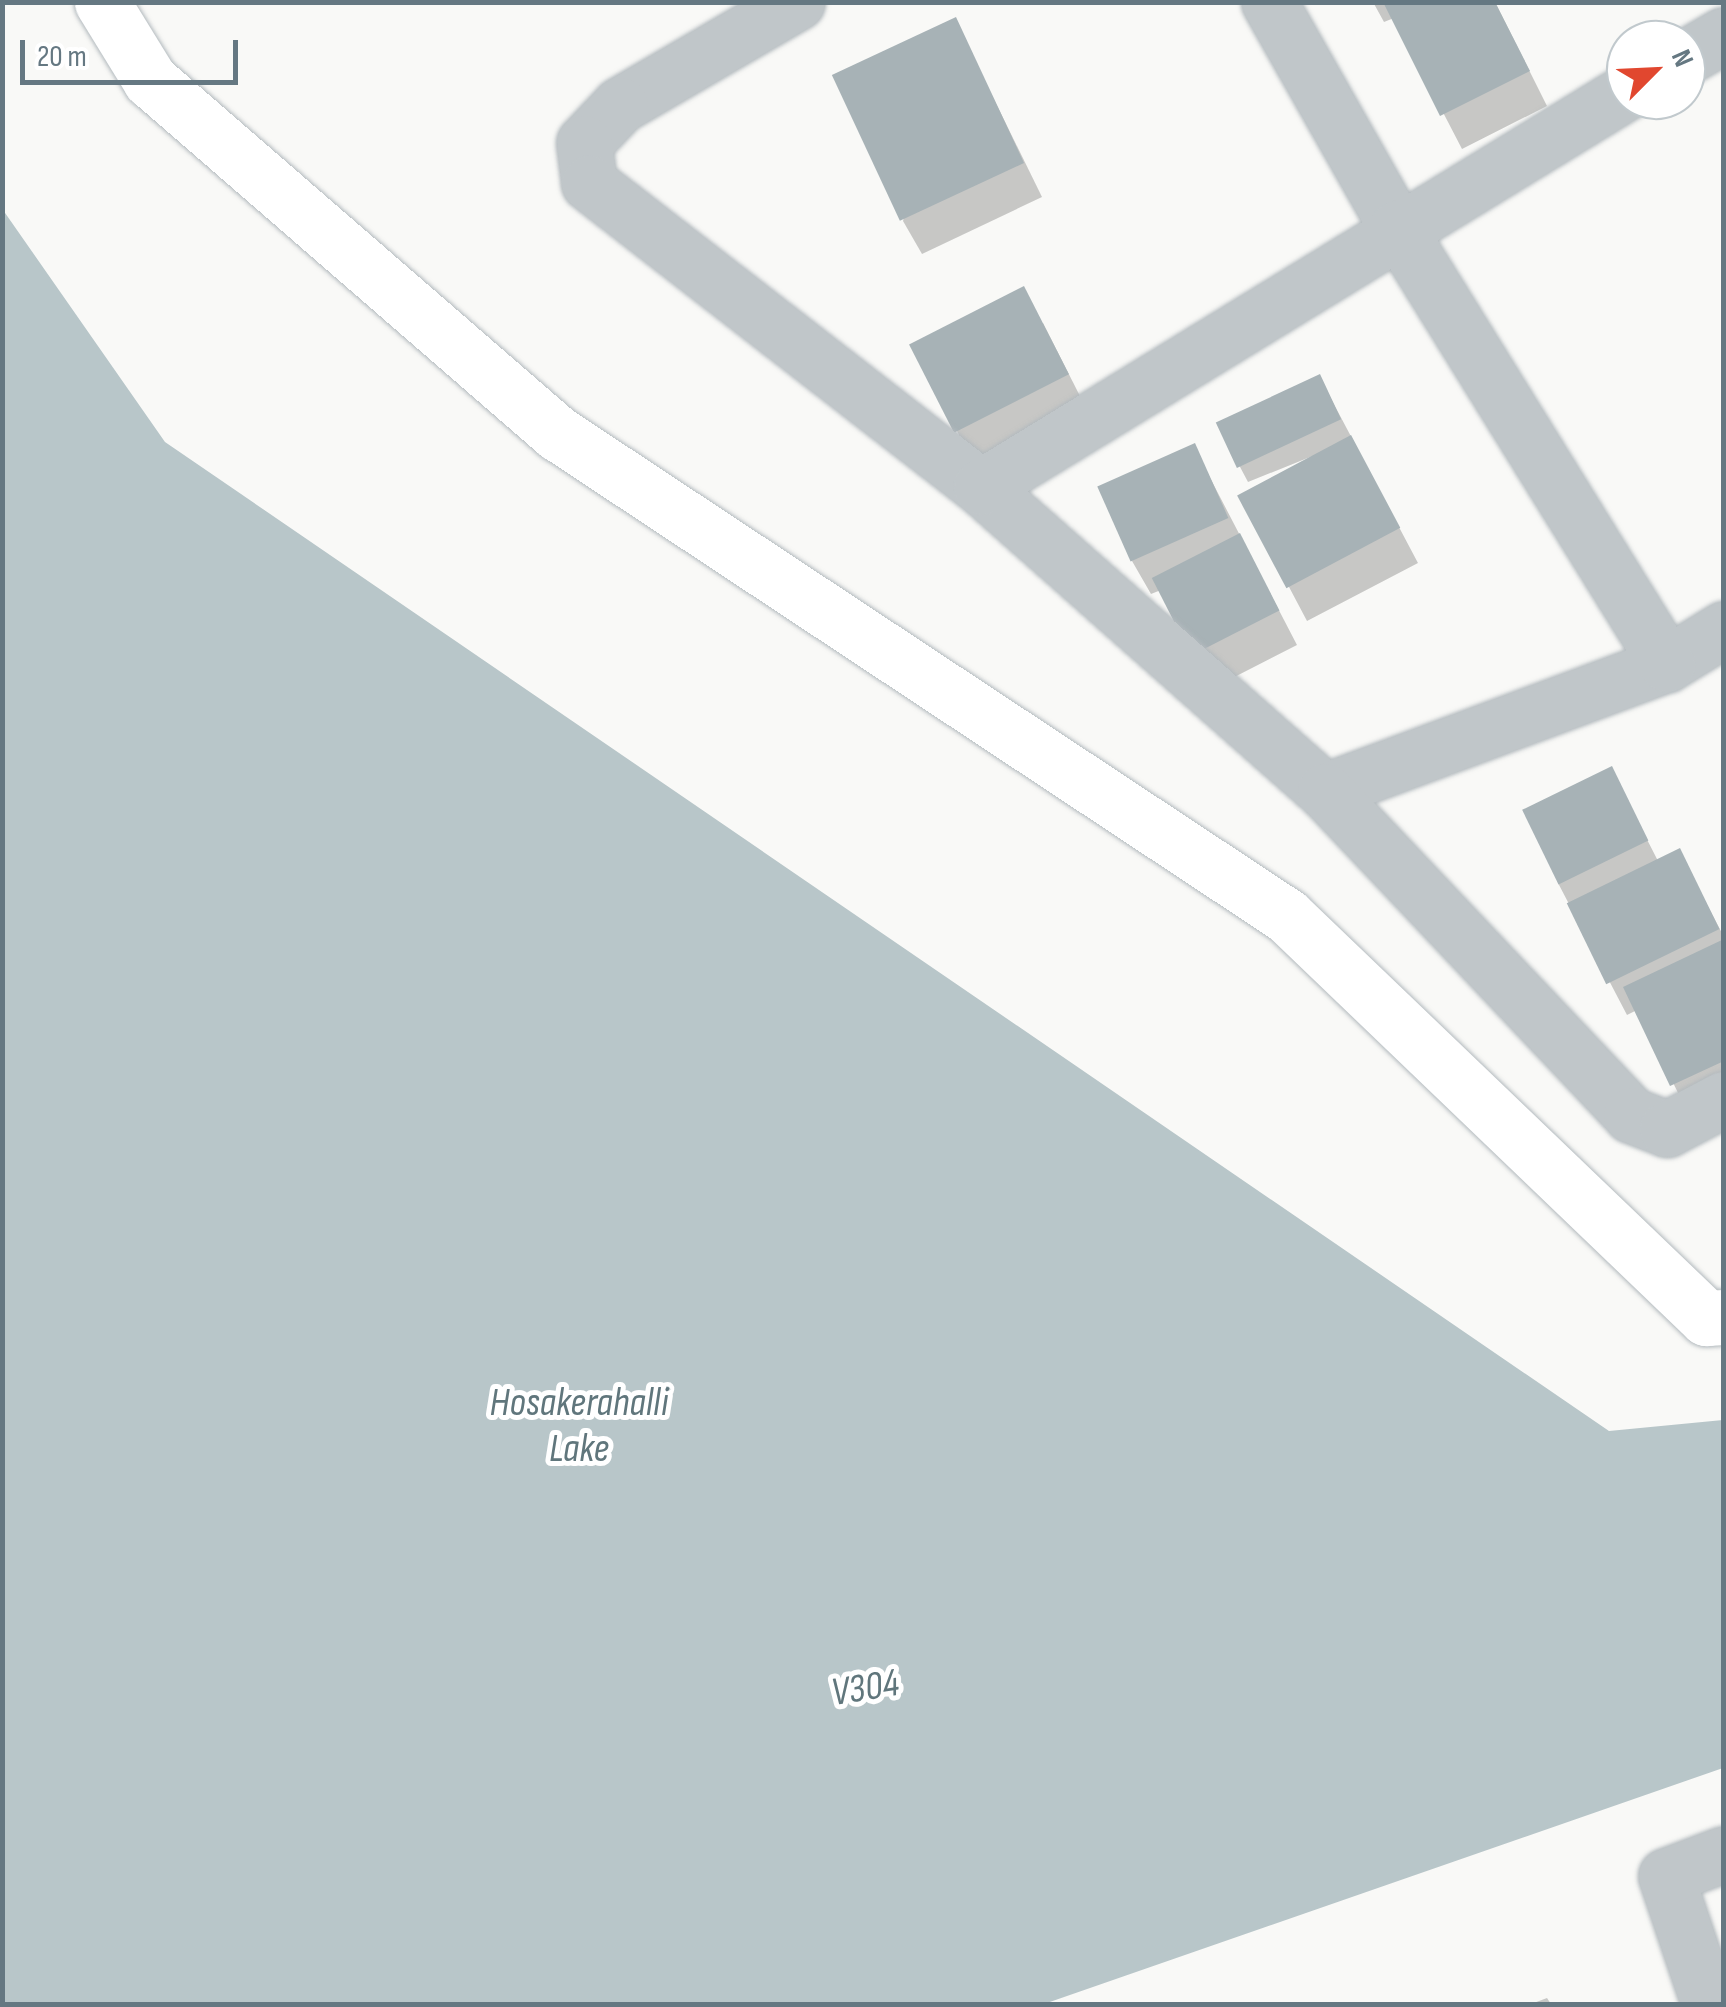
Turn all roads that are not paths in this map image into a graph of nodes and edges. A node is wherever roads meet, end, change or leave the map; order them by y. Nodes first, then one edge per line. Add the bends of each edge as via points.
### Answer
1 (102, 2) edge
2 (796, 2) edge
3 (1270, 2) edge
4 (1606, 104) edge
5 (1397, 228) junction
6 (981, 486) junction
7 (1724, 629) edge
8 (1667, 664) junction
9 (1324, 792) junction
10 (1724, 1098) edge
11 (1724, 1318) edge
12 (1724, 1854) edge
13 (1709, 2004) edge

1 - 11 street via 150,80 557,433 1287,916 1706,1318
2 - 6 street via 620,104 584,142 588,183
3 - 5 street
4 - 5 street
5 - 6 street
5 - 8 street
6 - 9 street
7 - 8 street
8 - 9 street
9 - 10 street via 1631,1115 1666,1129
12 - 13 street via 1666,1876

